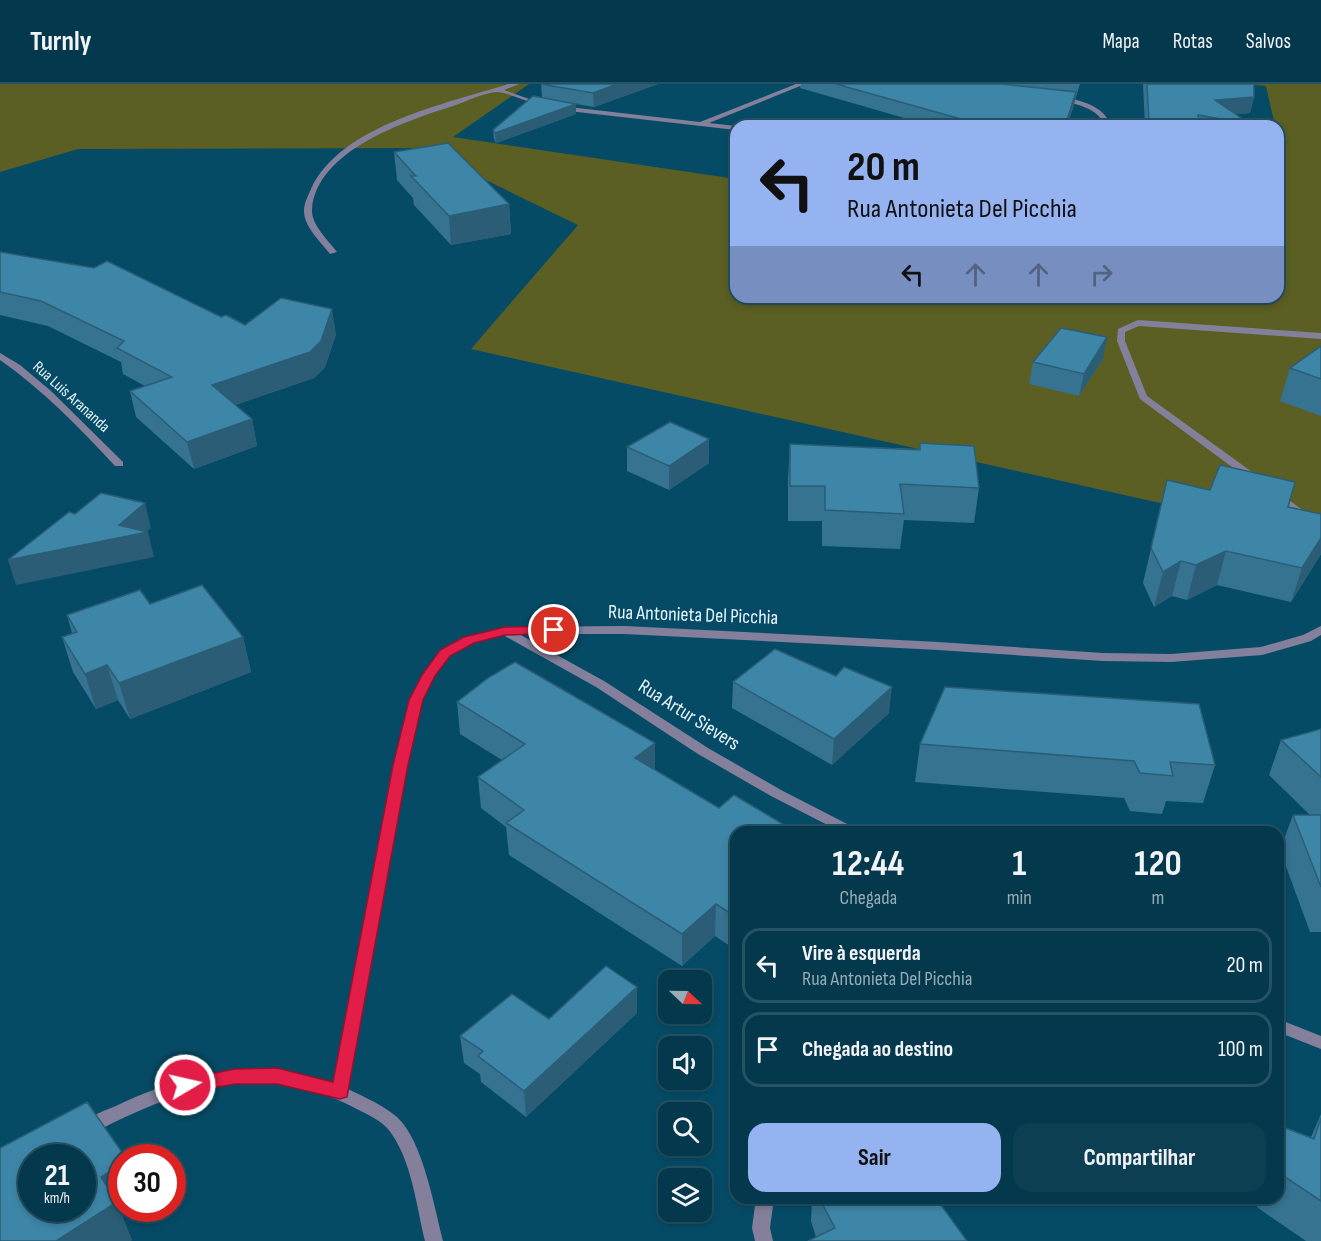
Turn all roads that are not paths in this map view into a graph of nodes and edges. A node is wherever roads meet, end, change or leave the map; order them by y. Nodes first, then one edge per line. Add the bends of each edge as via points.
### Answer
1 (516, 84) edge
2 (802, 84) edge
3 (499, 90) junction
4 (1049, 98) edge
5 (1106, 120) edge
6 (700, 124) junction
7 (730, 127) edge
8 (333, 252) dead end
9 (1321, 336) edge
10 (0, 356) edge
11 (118, 464) dead end
12 (1321, 528) edge
13 (1321, 630) edge
14 (505, 631) junction
15 (840, 826) edge
16 (1284, 1028) edge
17 (1321, 1043) edge
18 (340, 1091) junction
19 (70, 1136) edge
20 (764, 1204) edge
21 (434, 1241) edge
22 (764, 1241) edge

1 - 3 street
2 - 6 street
3 - 6 street via 543,105
3 - 8 street via 379,132 349,149 324,170 312,190 308,212
4 - 5 street via 1086,105
6 - 7 street
9 - 12 street via 1138,323 1121,331 1121,341 1143,397
10 - 11 street, Rua Luis Arananda via 44,391
13 - 14 street, Rua Antonieta Del Picchia via 1262,651 1171,658 636,631
14 - 15 street, Rua Artur Sievers via 600,684 703,751
14 - 18 street, Rua Antonieta Del Picchia via 469,640 445,653 416,700 400,765
16 - 17 street
18 - 19 street via 277,1076 235,1077 185,1085
18 - 21 street via 393,1123 409,1148
20 - 22 street via 761,1227

